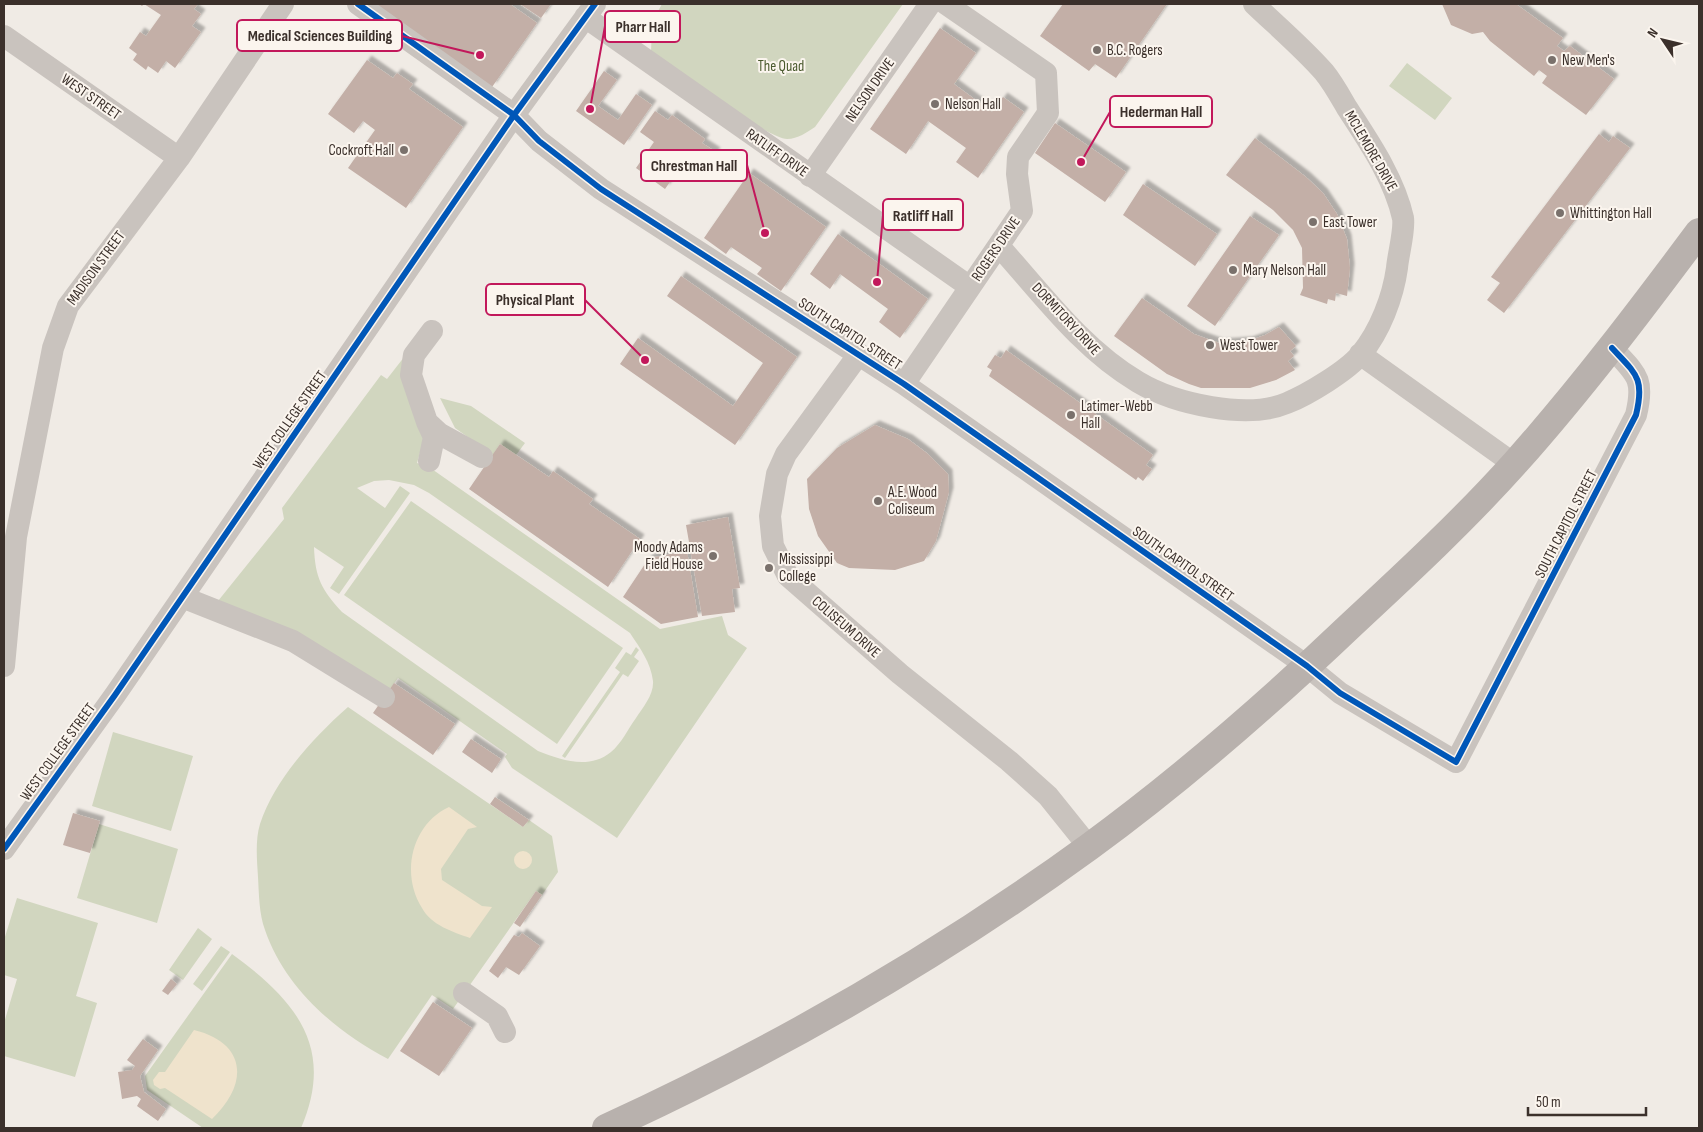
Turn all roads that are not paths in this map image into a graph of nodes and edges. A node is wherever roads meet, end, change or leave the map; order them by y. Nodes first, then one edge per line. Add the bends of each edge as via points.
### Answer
1 (283, 4) edge
2 (358, 4) edge
3 (930, 4) edge
4 (946, 4) edge
5 (1254, 4) edge
6 (590, 10) edge
7 (4, 36) edge
8 (514, 115) junction
9 (179, 158) junction
10 (810, 176) junction
11 (1699, 232) edge
12 (999, 246) junction
13 (970, 287) junction
14 (432, 331) dead end
15 (1612, 348) junction
16 (858, 354) junction
17 (1360, 354) junction
18 (904, 384) junction
19 (427, 422) junction
20 (482, 457) dead end
21 (429, 461) dead end
22 (1514, 464) junction
23 (182, 597) junction
24 (4, 666) edge
25 (1307, 666) junction
26 (384, 697) dead end
27 (1089, 847) junction
28 (4, 848) edge
29 (464, 993) dead end
30 (505, 1032) dead end
31 (606, 1128) edge

1 - 9 street, MADISON STREET
2 - 8 street, SOUTH CAPITOL STREET
3 - 10 street, NELSON DRIVE
4 - 12 street, ROGERS DRIVE via 1046,74 1048,113 1018,157 1022,211
5 - 17 street, MCLEMORE DRIVE via 1325,73 1398,197 1404,221 1395,277 1387,305
6 - 8 street, WEST COLLEGE STREET
6 - 10 street, RATLIFF DRIVE
7 - 9 street, WEST STREET
8 - 16 street, SOUTH CAPITOL STREET via 539,141 600,189
8 - 23 street, WEST COLLEGE STREET
9 - 24 street, MADISON STREET via 68,306 56,339 16,537
10 - 13 street, RATLIFF DRIVE
11 - 15 main road
12 - 13 street, ROGERS DRIVE
12 - 17 street, DORMITORY DRIVE via 1080,338 1105,360 1140,384 1178,398 1216,408 1251,410 1286,404 1325,383
13 - 18 street, ROGERS DRIVE
14 - 19 street via 414,355 411,376
15 - 22 main road
15 - 25 street, SOUTH CAPITOL STREET via 1637,375 1641,394 1636,415 1456,762 1340,693
16 - 18 street, SOUTH CAPITOL STREET
16 - 27 street, COLISEUM DRIVE via 786,454 777,474 770,516 773,546 788,576 900,674 1016,766 1048,796
17 - 22 street
18 - 25 street, SOUTH CAPITOL STREET
19 - 20 street via 440,434
19 - 21 street via 434,437
22 - 25 main road via 1426,554
23 - 26 street via 293,641
23 - 28 street, WEST COLLEGE STREET via 115,696
25 - 27 main road via 1191,768
27 - 31 main road via 930,955 818,1022 702,1084
29 - 30 street via 497,1016

